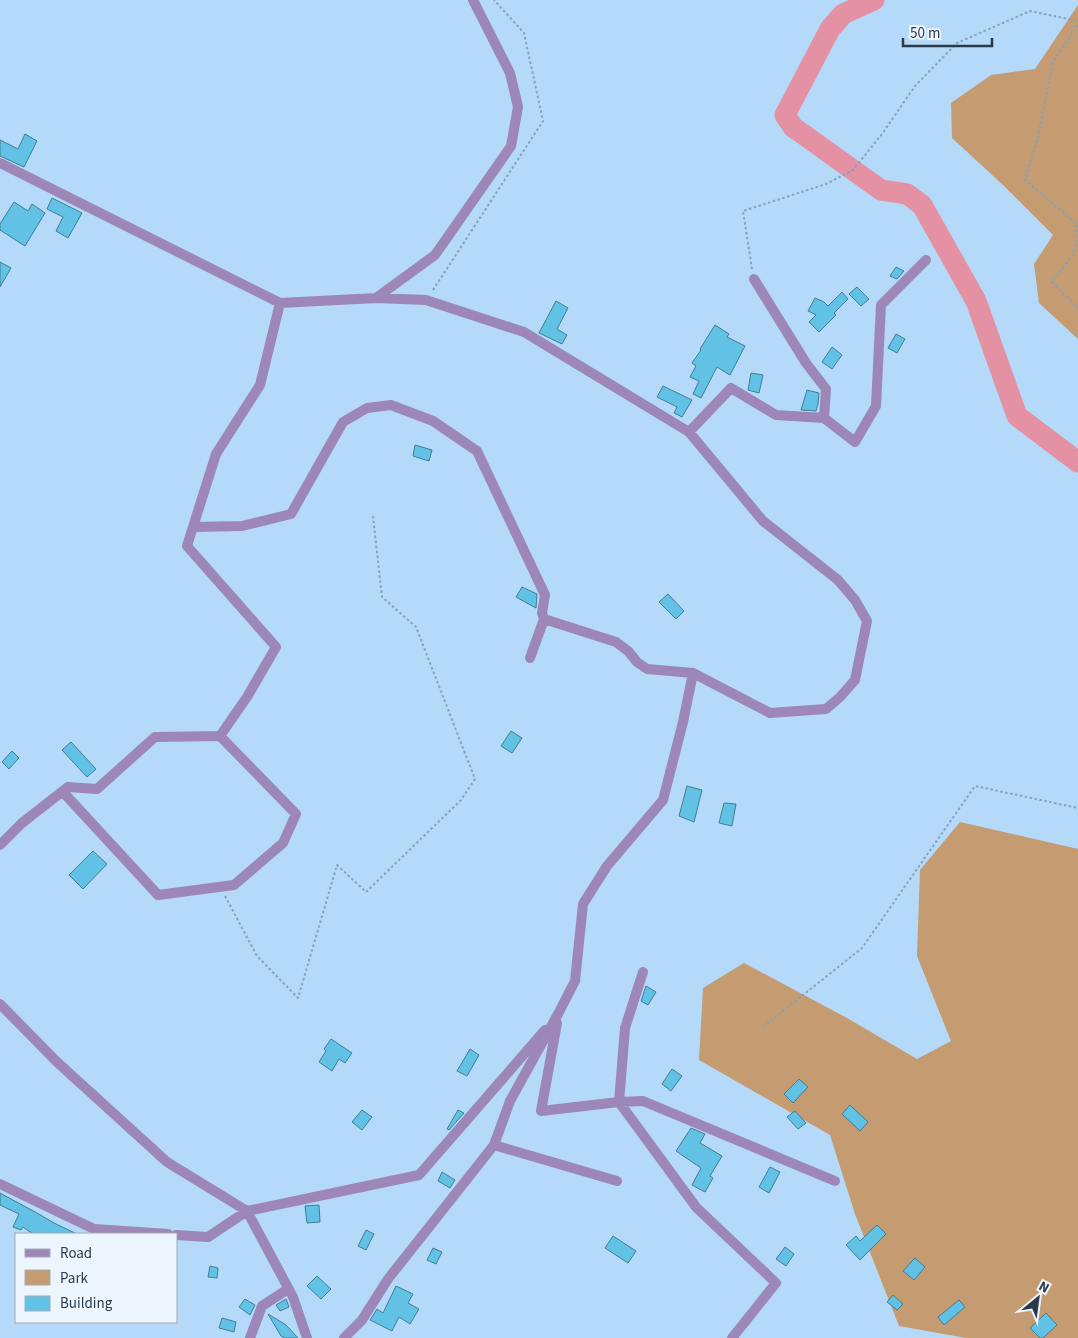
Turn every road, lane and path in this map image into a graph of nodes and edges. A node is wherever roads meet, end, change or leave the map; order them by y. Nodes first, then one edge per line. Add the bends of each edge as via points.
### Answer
1 (473, 0) edge
2 (1078, 21) edge
3 (1078, 25) edge
4 (0, 163) edge
5 (926, 260) dead end
6 (754, 279) joint
7 (376, 298) junction
8 (280, 303) junction
9 (1078, 308) edge
10 (824, 418) junction
11 (689, 432) junction
12 (373, 516) dead end
13 (193, 527) junction
14 (544, 619) junction
15 (530, 658) dead end
16 (693, 673) junction
17 (220, 736) junction
18 (62, 792) junction
19 (1078, 808) edge
20 (0, 845) edge
21 (220, 887) junction
22 (643, 972) dead end
23 (0, 1004) edge
24 (558, 1014) junction
25 (763, 1028) dead end
26 (618, 1102) junction
27 (494, 1144) junction
28 (835, 1181) dead end
29 (617, 1182) dead end
30 (0, 1184) edge
31 (247, 1211) junction
32 (153, 1233) edge
33 (178, 1235) edge
34 (288, 1289) junction
35 (250, 1338) edge
36 (307, 1338) edge
37 (344, 1338) edge
38 (732, 1338) edge

1 - 7 street via 510,73 518,106 511,146 435,255
2 - 6 path via 1030,11 957,43 915,86 853,170 826,184 743,211
3 - 9 path via 1053,62 1038,137 1025,180 1077,224 1075,252 1052,282
4 - 8 street
5 - 10 street via 881,306 876,406 855,442
6 - 10 street via 826,389
7 - 8 street
7 - 11 street via 426,300 524,332
8 - 13 street via 260,385 216,454
10 - 11 street via 776,416 731,388
11 - 16 street via 763,521 838,580 867,621 855,680 826,709 770,713
12 - 21 path via 382,597 416,627 475,779 462,800 366,892 337,865 298,998 257,956
13 - 14 street via 242,526 291,514 343,422 368,408 391,405 433,421 476,451 545,594
13 - 17 street via 187,546 276,648
14 - 15 street
14 - 16 street via 616,642 648,669
16 - 24 street via 663,800 607,866 583,904 575,981
17 - 18 street via 155,736 97,789 68,787
17 - 21 street via 296,814 283,843 234,886
18 - 20 street
18 - 21 street via 158,895
19 - 25 path via 975,786 862,948
22 - 26 street via 625,1028
23 - 31 street via 57,1062 167,1162
24 - 26 street via 541,1111
24 - 27 street via 510,1101
24 - 31 street via 419,1175
26 - 28 street via 643,1101
26 - 38 street via 696,1207 776,1283
27 - 29 street
27 - 37 street via 388,1279 362,1320
30 - 32 street via 94,1229
31 - 33 street via 208,1237
31 - 34 street
34 - 35 street via 262,1306
34 - 36 street

